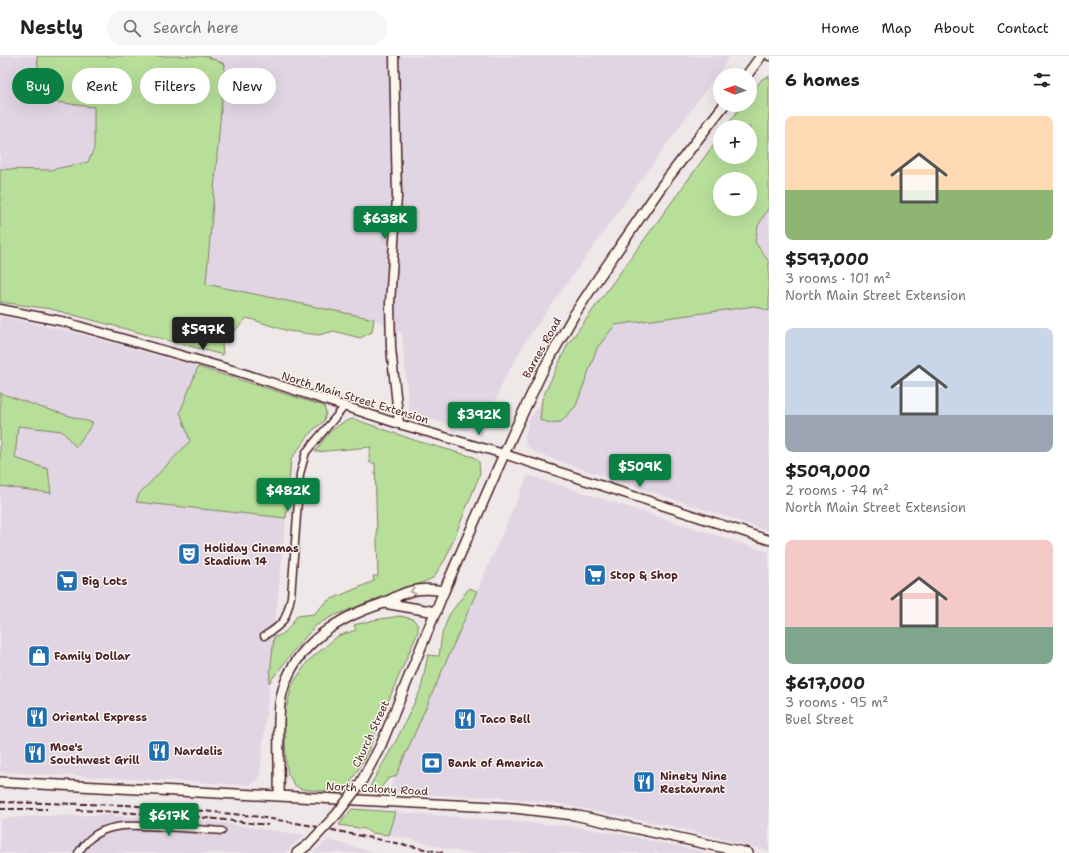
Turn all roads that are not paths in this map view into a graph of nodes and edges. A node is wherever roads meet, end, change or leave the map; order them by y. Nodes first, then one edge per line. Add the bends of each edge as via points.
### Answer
1 (394, 56) edge
2 (761, 56) edge
3 (752, 68) edge
4 (719, 112) edge
5 (0, 310) edge
6 (344, 406) junction
7 (398, 424) junction
8 (504, 454) junction
9 (769, 540) edge
10 (444, 591) junction
11 (384, 603) junction
12 (436, 612) junction
13 (429, 630) joint
14 (264, 636) dead end
15 (0, 782) edge
16 (279, 796) junction
17 (222, 830) dead end
18 (78, 853) edge
19 (297, 853) edge
20 (748, 853) edge

1 - 7 street via 397,197 390,303
2 - 3 main road
4 - 8 main road, Barnes Road via 661,187 574,315 542,372
5 - 6 street, North Main Street Extension via 61,321 102,332
6 - 7 street, North Main Street Extension
6 - 14 street via 306,452 300,474 288,612 284,622
7 - 8 street, North Main Street Extension
8 - 9 street, North Main Street Extension
8 - 10 main road, Barnes Road
10 -> 11 main road via 432,588 418,589
10 - 12 main road, Barnes Road
11 - 12 main road
11 - 16 main road via 365,609 332,626 302,652 293,666 280,703
12 - 13 main road, Barnes Road
13 - 19 main road, Church Street, bridge via 381,745 360,784 337,814
15 - 16 main road, North Colony Road
16 - 20 main road, North Colony Road via 514,808 574,815
17 - 18 street via 135,826 108,828 96,834

